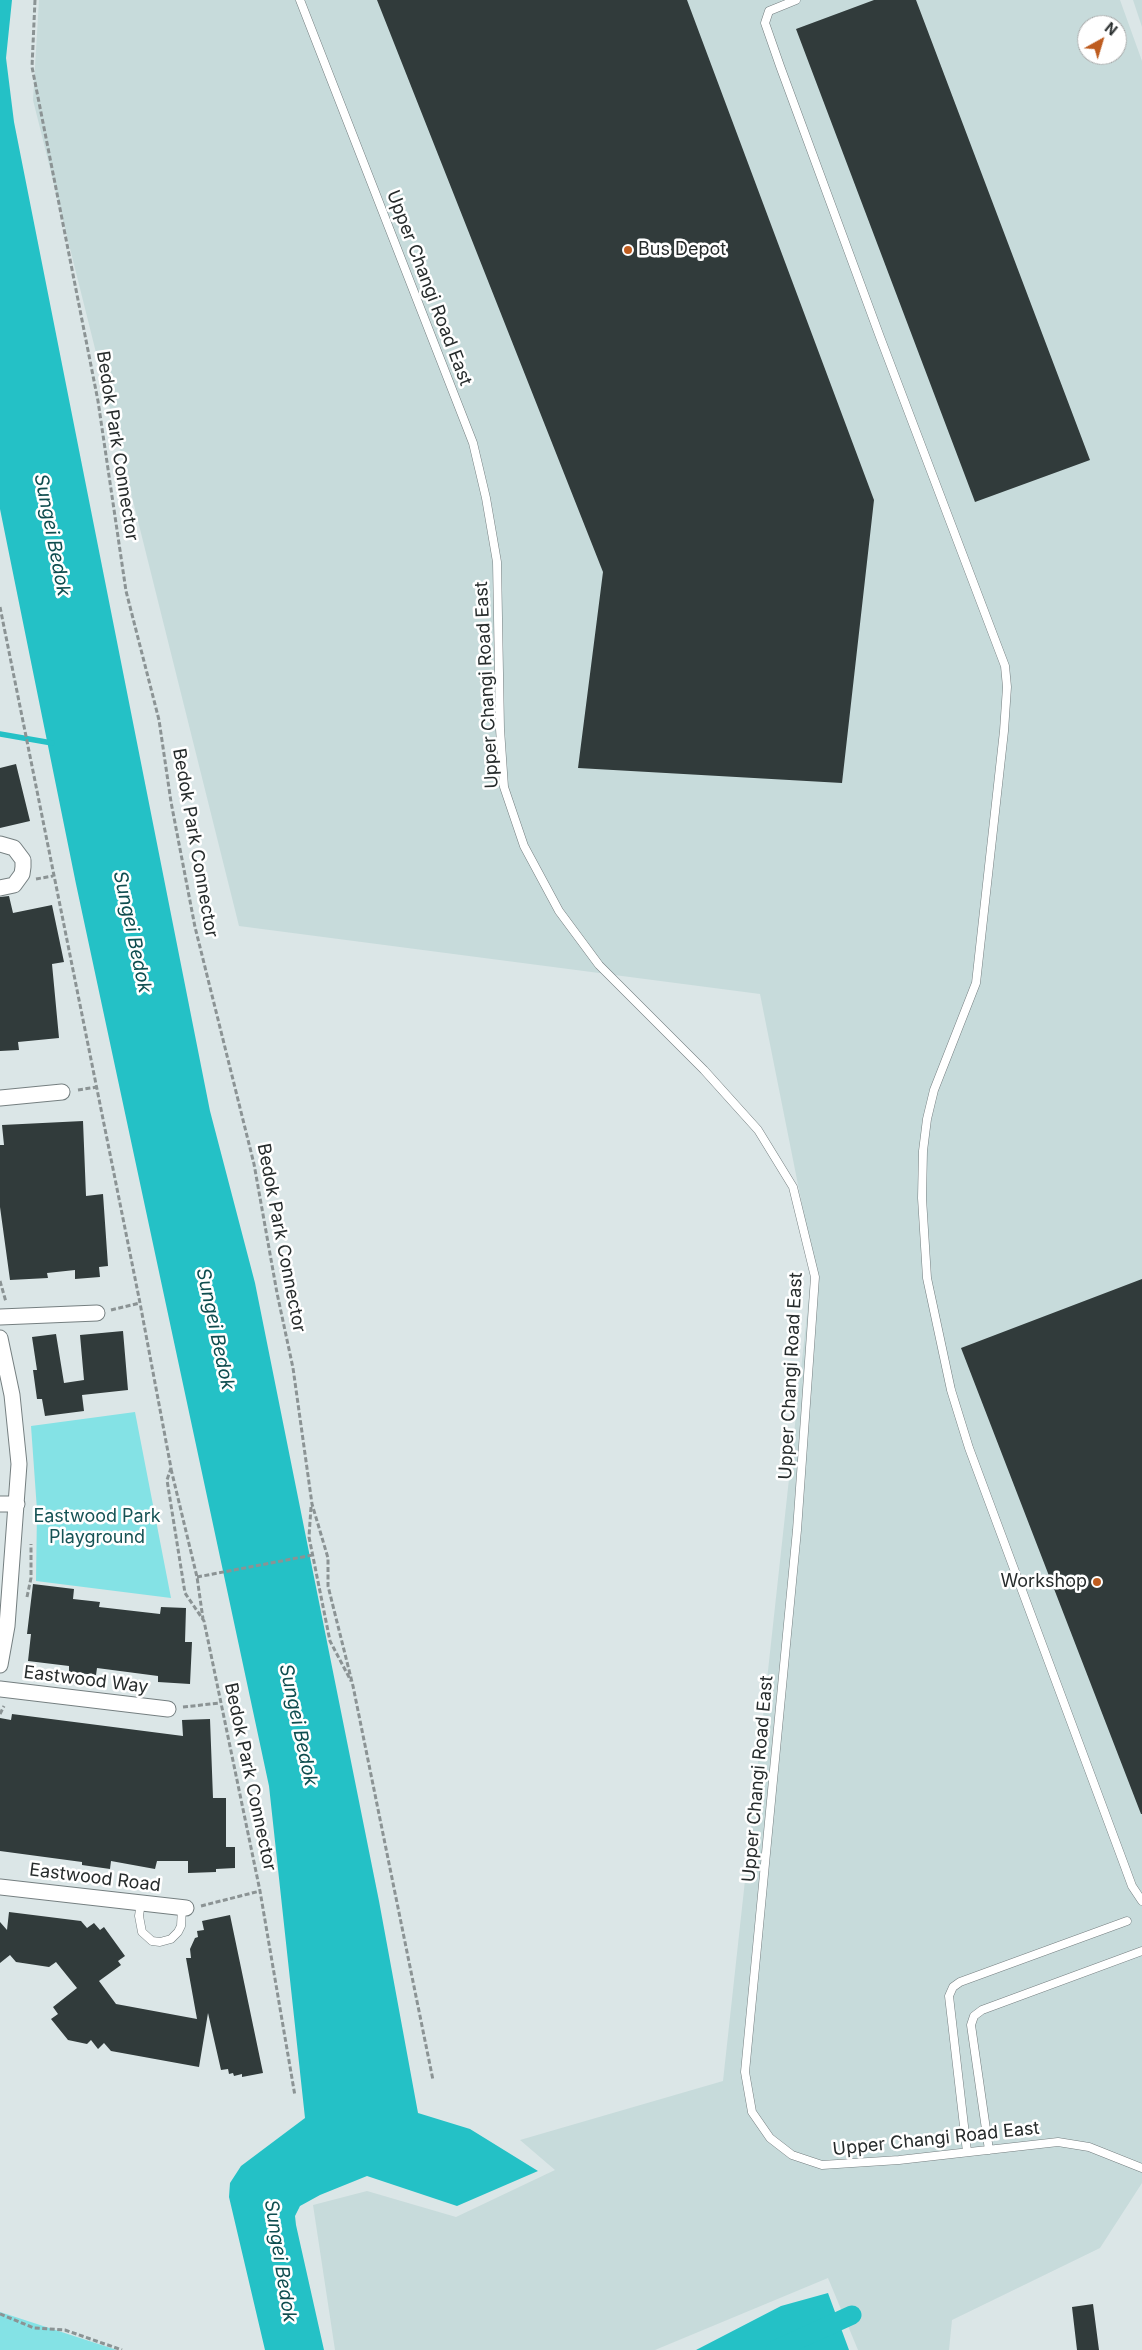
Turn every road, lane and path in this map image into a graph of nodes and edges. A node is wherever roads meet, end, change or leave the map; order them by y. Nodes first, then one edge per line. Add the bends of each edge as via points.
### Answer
1 (35, 0) edge
2 (300, 0) edge
3 (796, 0) edge
4 (0, 607) edge
5 (0, 844) edge
6 (53, 876) junction
7 (40, 878) dead end
8 (0, 888) edge
9 (62, 1092) dead end
10 (0, 1098) edge
11 (140, 1303) junction
12 (97, 1313) joint
13 (0, 1316) edge
14 (0, 1338) edge
15 (171, 1468) junction
16 (0, 1504) edge
17 (17, 1504) junction
18 (312, 1504) junction
19 (313, 1555) junction
20 (196, 1577) junction
21 (204, 1621) junction
22 (0, 1665) edge
23 (353, 1686) junction
24 (0, 1689) edge
25 (220, 1703) junction
26 (168, 1708) joint
27 (0, 1887) edge
28 (260, 1892) junction
29 (1142, 1901) edge
30 (141, 1902) junction
31 (184, 1908) junction
32 (1126, 1921) dead end
33 (1142, 1951) edge
34 (433, 2080) dead end
35 (295, 2096) dead end
36 (989, 2150) junction
37 (968, 2152) junction
38 (1142, 2168) edge
39 (0, 2314) edge
40 (122, 2350) edge

1 - 18 path, Bedok Park Connector via 32,67 98,400 126,591 159,720 195,927 254,1164 293,1368
2 - 37 lane, Upper Changi Road East via 473,443 497,562 504,787 524,846 558,911 599,965 704,1070 758,1130 793,1187 815,1277 797,1530 746,2072 752,2112 770,2138 792,2155 822,2165
3 - 29 lane via 769,11 765,22 1006,666 1004,731 976,983 936,1082 927,1119 922,1198 927,1278 951,1390 969,1448 1132,1886
4 - 6 path, Bedok Park Connector
5 - 8 street via 14,848 23,860 22,874 14,885
6 - 7 path
6 - 11 path, Bedok Park Connector
9 - 10 street
11 - 12 path
11 - 15 path, Bedok Park Connector
12 - 13 street
14 - 17 street, Eastwood Way via 18,1441
15 - 20 path, Bedok Park Connector
15 - 21 path, Bedok Park Connector via 167,1480 185,1593
16 - 17 street
17 - 22 street, Eastwood Way via 8,1626
18 - 19 path, Bedok Park Connector via 309,1537
18 - 23 path, Bedok Park Connector via 328,1558 328,1586
19 - 20 path
19 - 23 path, Bedok Park Connector via 330,1641
20 - 21 path, Bedok Park Connector
21 - 25 path, Bedok Park Connector
23 - 34 path, Bedok Park Connector
24 - 26 street, Eastwood Way
25 - 26 path
25 - 28 path, Bedok Park Connector
27 - 30 street, Eastwood Road
28 - 31 path
28 - 35 path, Bedok Park Connector
30 - 31 street, Eastwood Road
30 - 31 lane via 142,1932 152,1941 171,1939 178,1932
32 - 37 lane via 953,1987 949,1996
33 - 36 lane via 982,2010 974,2016 970,2025
36 - 37 lane, Upper Changi Road East
36 - 38 lane, Upper Changi Road East via 1058,2142 1089,2147
39 - 40 path via 34,2328 66,2330

